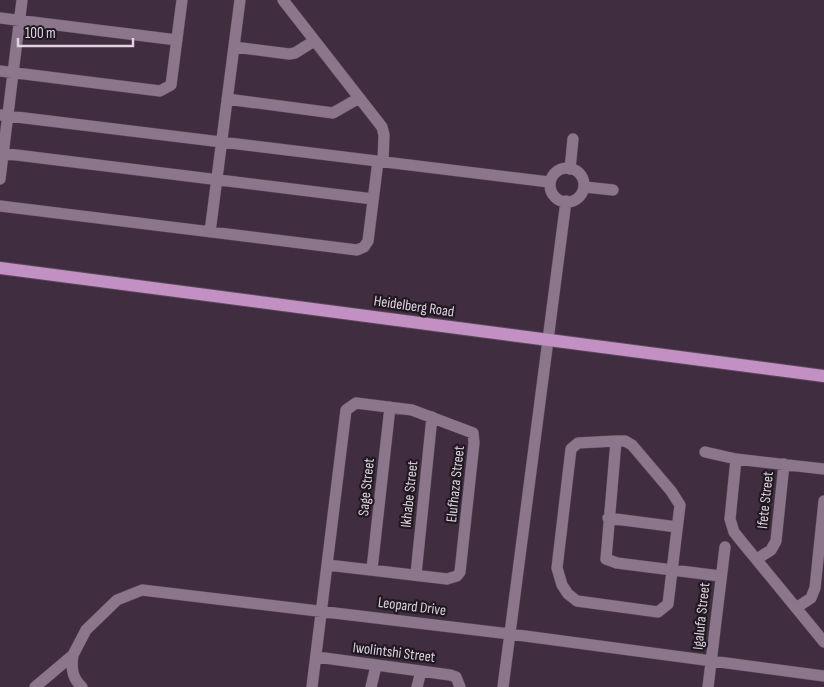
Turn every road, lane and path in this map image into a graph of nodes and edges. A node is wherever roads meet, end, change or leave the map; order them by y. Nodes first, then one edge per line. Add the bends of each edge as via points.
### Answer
1 (22, 0) edge
2 (182, 0) edge
3 (240, 0) edge
4 (282, 0) edge
5 (0, 18) edge
6 (20, 21) junction
7 (178, 40) junction
8 (314, 41) junction
9 (234, 47) junction
10 (0, 71) edge
11 (13, 73) junction
12 (359, 98) junction
13 (228, 99) junction
14 (4, 115) edge
15 (573, 139) dead end
16 (222, 142) junction
17 (2, 153) edge
18 (380, 161) junction
19 (570, 168) junction
20 (0, 179) edge
21 (217, 180) junction
22 (550, 182) junction
23 (585, 187) junction
24 (613, 190) dead end
25 (373, 199) junction
26 (566, 201) junction
27 (0, 206) edge
28 (210, 232) junction
29 (0, 268) edge
30 (549, 340) junction
31 (824, 376) edge
32 (390, 407) junction
33 (432, 417) junction
34 (616, 441) junction
35 (705, 452) dead end
36 (736, 458) junction
37 (784, 464) junction
38 (824, 469) edge
39 (824, 501) edge
40 (608, 518) junction
41 (677, 528) junction
42 (725, 547) dead end
43 (757, 560) junction
44 (328, 565) junction
45 (372, 569) junction
46 (672, 570) junction
47 (416, 574) junction
48 (720, 576) junction
49 (796, 608) junction
50 (323, 610) junction
51 (510, 634) junction
52 (824, 642) edge
53 (73, 655) junction
54 (317, 658) junction
55 (712, 662) junction
56 (376, 666) junction
57 (421, 671) junction
58 (824, 676) edge
59 (35, 687) edge
60 (82, 687) edge
61 (312, 687) edge
62 (371, 687) edge
63 (417, 687) edge
64 (460, 687) edge
65 (503, 687) edge
66 (708, 687) edge

1 - 6 street
2 - 7 street
3 - 9 street
4 - 8 street
5 - 6 street
6 - 7 street
6 - 11 street
7 - 11 street via 172,85 160,91
8 - 9 street via 295,53
8 - 12 street
9 - 13 street
10 - 11 street
11 - 14 street
12 - 13 street via 333,113
12 - 18 street via 382,127
13 - 16 street
14 - 16 street
14 - 17 street
15 - 19 street
16 - 18 street
16 - 21 street
17 - 20 street
17 - 21 street
18 - 22 street
18 - 25 street
19 - 22 street via 556,171
19 - 23 street via 580,173
21 - 25 street
21 - 28 street
22 - 26 street via 552,195
23 - 24 street
23 - 26 street via 581,196
25 - 28 street via 368,241 357,250
26 - 30 street
27 - 28 street
29 - 30 main road, Heidelberg Road
30 - 31 main road, Heidelberg Road
30 - 51 street
32 - 33 street, Elufhaza Street
32 - 44 street, Elufhaza Street via 356,403 346,410
32 - 45 street, Sage Street
33 - 47 street, Ikhabe Street
33 - 47 street, Elufhaza Street via 469,430 475,437 460,572 450,579
34 - 40 street
34 - 41 street via 632,445 671,492 680,506
34 - 46 street via 578,443 571,449 559,579 568,594 577,601 658,612 668,604
35 - 36 street
36 - 37 street
36 - 43 street via 731,524
37 - 38 street
37 - 43 street, Ifete Street via 776,541 771,550
39 - 49 street via 815,588 810,598
40 - 41 street
40 - 46 street via 606,559
41 - 46 street
42 - 48 street, Igalufa Street
43 - 49 street
44 - 45 street, Elufhaza Street
44 - 50 street, Elufhaza Street
45 - 47 street, Elufhaza Street
46 - 48 street
48 - 55 street, Igalufa Street
49 - 52 street
50 - 51 street, Leopard Drive
50 - 53 street, Leopard Drive via 142,590 117,600 86,630
50 - 54 street
51 - 55 street, Leopard Drive
51 - 65 street
53 - 59 street, Leopard Drive
53 - 60 street via 74,677
54 - 56 street, Iwolintshi Street
54 - 61 street
55 - 58 street, Leopard Drive
55 - 66 street, Igalufa Street
56 - 57 street, Iwolintshi Street
56 - 62 street
57 - 63 street
57 - 64 street, Iwolintshi Street via 456,677

